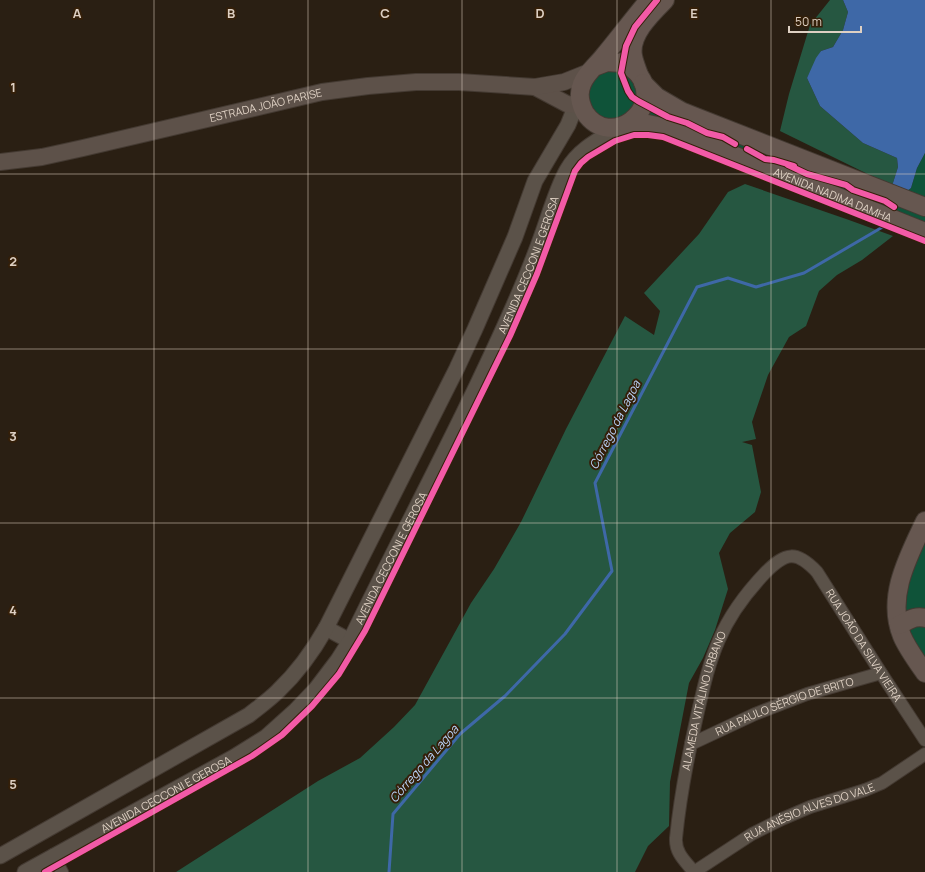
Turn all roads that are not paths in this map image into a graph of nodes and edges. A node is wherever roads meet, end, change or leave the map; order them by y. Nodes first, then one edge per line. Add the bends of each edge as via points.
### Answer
1 (649, 0) edge
2 (665, 0) edge
3 (592, 70) junction
4 (641, 79) junction
5 (535, 87) junction
6 (573, 108) junction
7 (624, 125) junction
8 (0, 162) edge
9 (925, 207) edge
10 (925, 232) edge
11 (434, 415) junction
12 (456, 429) junction
13 (925, 522) edge
14 (796, 556) joint
15 (925, 618) edge
16 (899, 626) junction
17 (326, 628) junction
18 (350, 641) junction
19 (924, 669) edge
20 (881, 673) junction
21 (925, 740) edge
22 (691, 744) junction
23 (925, 754) edge
24 (53, 855) junction
25 (0, 856) edge
26 (25, 872) edge
27 (62, 872) edge
28 (694, 872) edge

1 - 3 main road
2 - 4 main road via 644,22 634,41 633,55
3 - 4 main road via 607,62 623,62
3 - 5 main road, ESTRADA JOÃO PARISE via 564,82
3 - 6 main road via 582,84 580,98
4 - 7 main road via 645,99 641,111
4 - 9 main road, AVENIDA NADIMA DAMHA via 657,97 681,111
5 - 6 main road, ESTRADA JOÃO PARISE
5 - 8 main road, ESTRADA JOÃO PARISE via 423,82 322,92 84,148
6 - 7 main road via 584,111 594,122 606,127
6 - 11 street, AVENIDA CECCONI E GEROSA via 568,125 535,181 515,237 476,329
7 - 10 main road, AVENIDA NADIMA DAMHA via 648,124 666,128
7 - 12 street, AVENIDA CECCONI E GEROSA via 591,144 577,156 567,170 514,304
11 - 12 street
11 - 17 street, AVENIDA CECCONI E GEROSA
12 - 18 street, AVENIDA CECCONI E GEROSA
13 - 16 main road via 898,587
14 - 20 street, RUA JOÃO DA SILVA VIEIRA via 817,572
14 - 22 street, ALAMEDA VITALINO URBANO via 784,557 756,583 737,608 719,639 708,667
15 - 16 main road via 919,616
16 - 19 main road via 902,637
17 - 18 street
17 - 25 street, AVENIDA CECCONI E GEROSA via 315,647 278,692 249,715
18 - 24 street, AVENIDA CECCONI E GEROSA via 316,689 266,737
20 - 21 street, RUA JOÃO DA SILVA VIEIRA
20 - 22 street, RUA PAULO SÉRGIO DE BRITO via 807,694 755,714
22 - 28 street, ALAMEDA VITALINO URBANO via 675,847
23 - 28 street, RUA ANÉSIO ALVES DO VALE via 882,783 810,807 752,834
24 - 26 street, AVENIDA CECCONI E GEROSA
24 - 27 street

